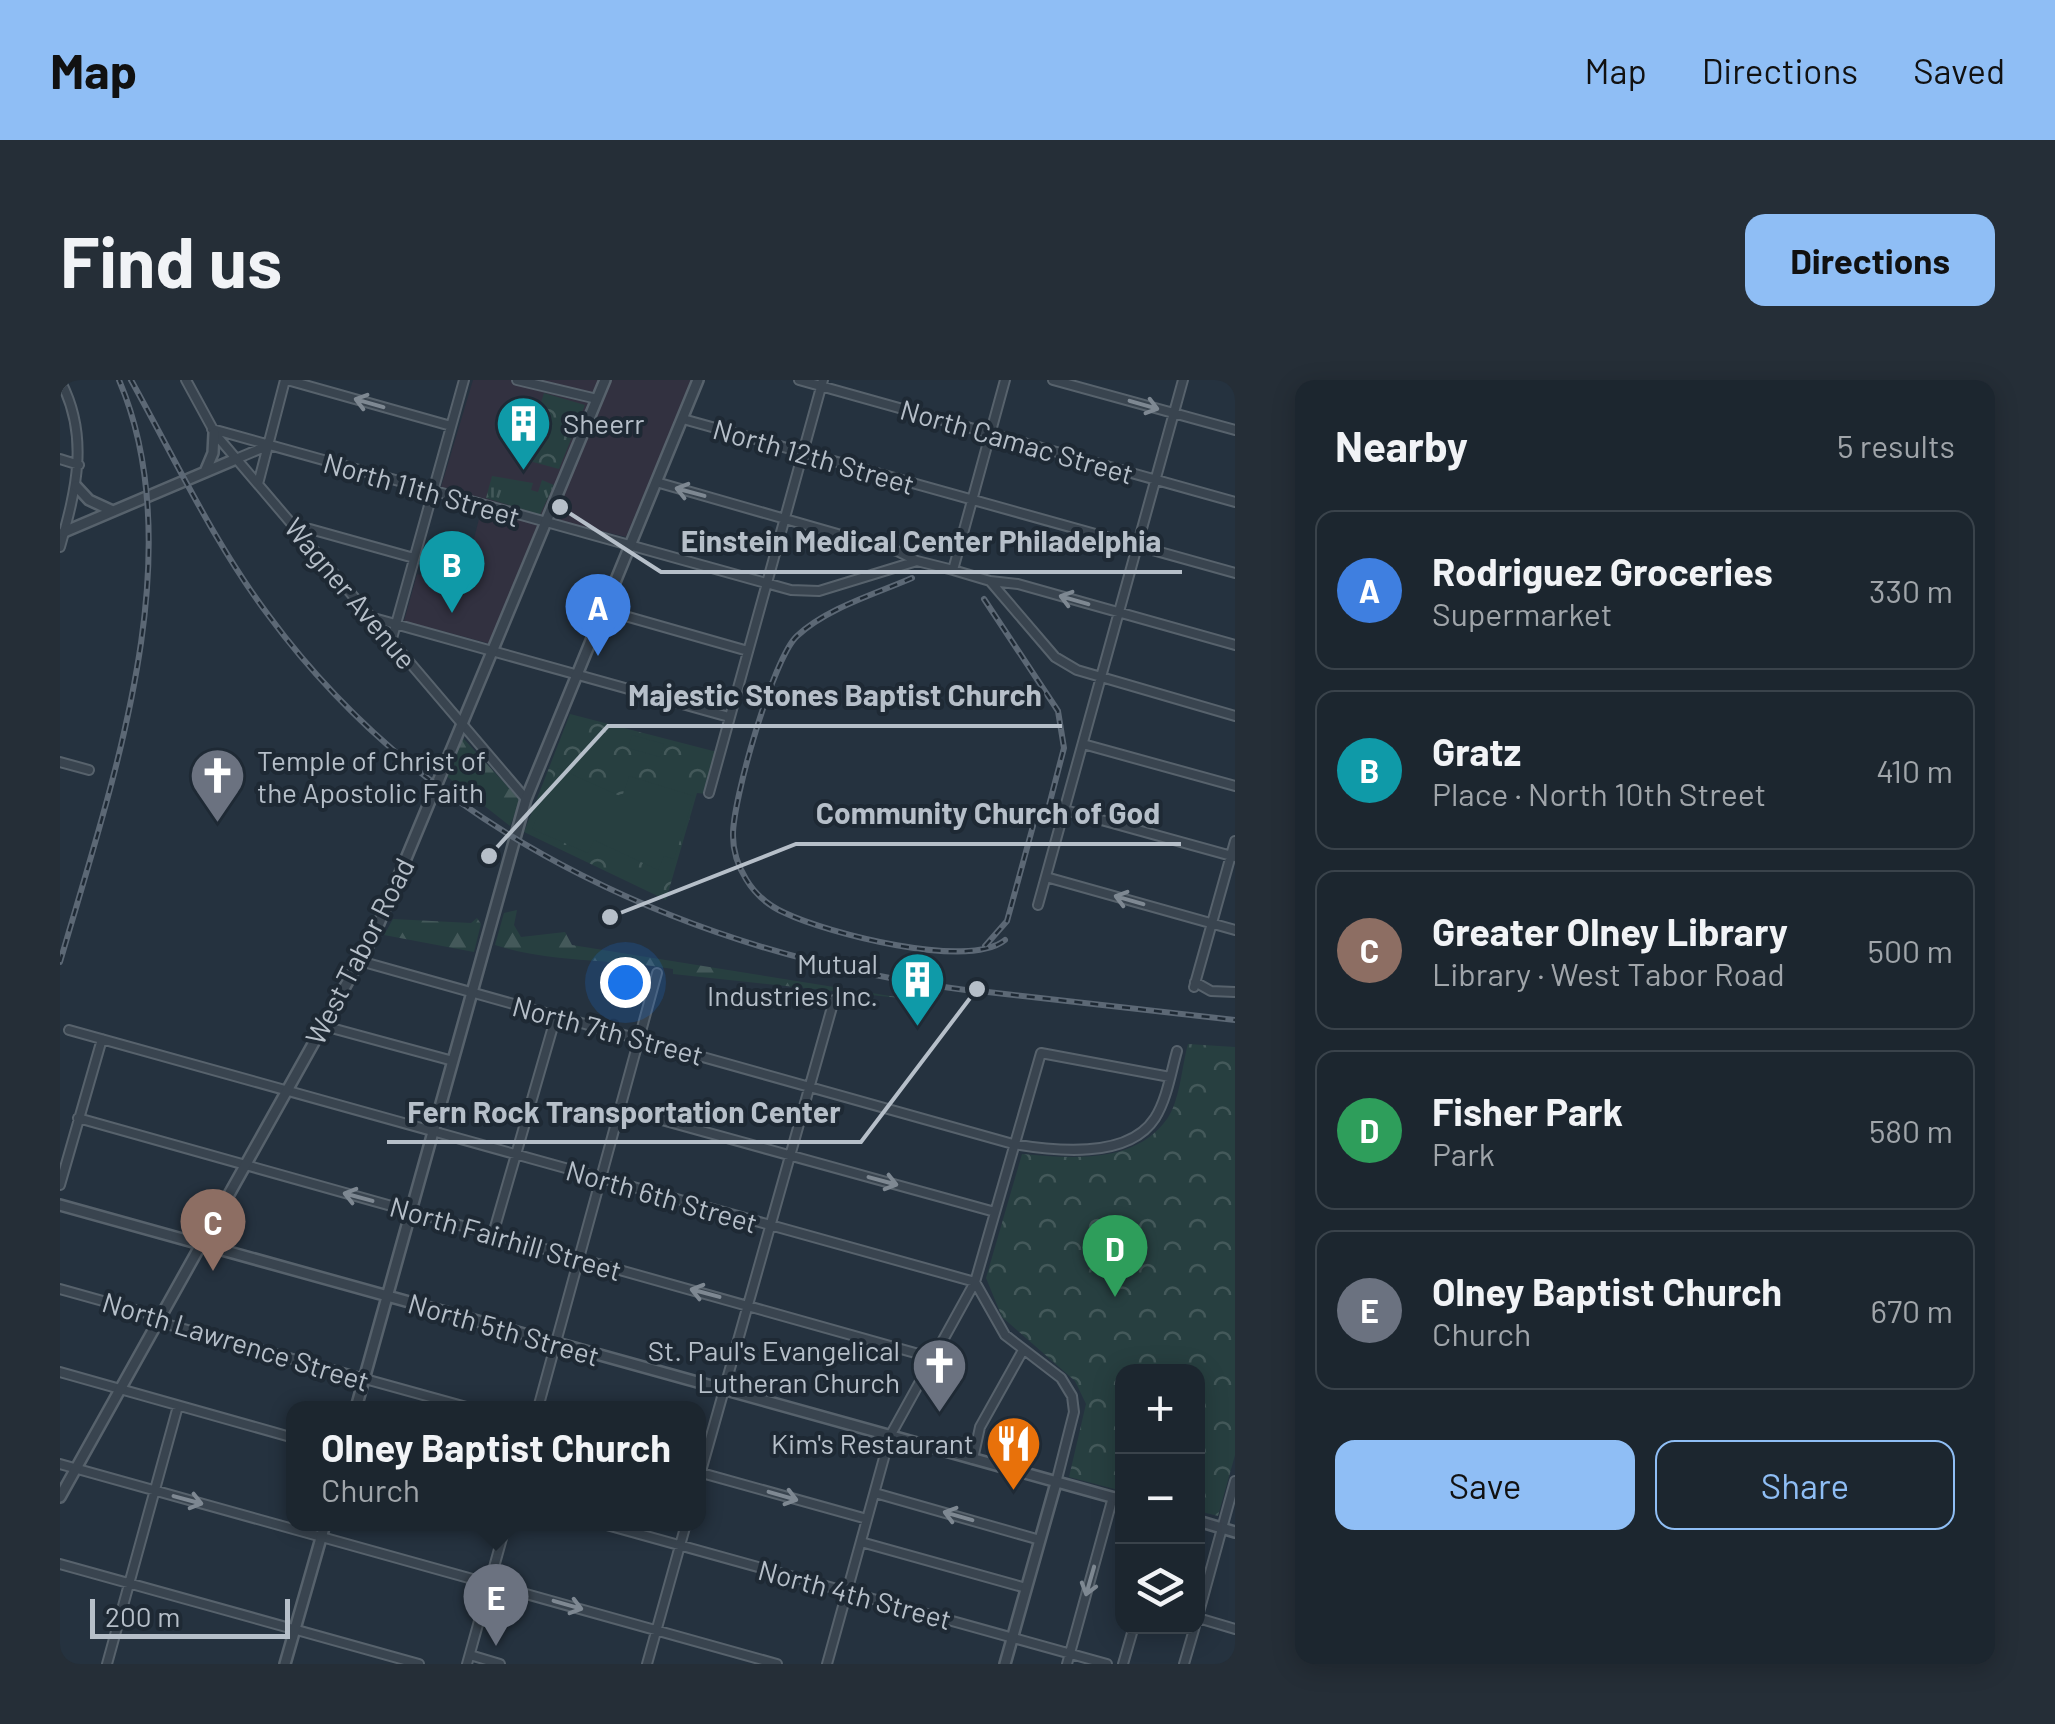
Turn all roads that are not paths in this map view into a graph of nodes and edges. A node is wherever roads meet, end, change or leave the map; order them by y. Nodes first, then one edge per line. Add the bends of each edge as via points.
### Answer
1 (186, 380) edge
2 (286, 380) edge
3 (464, 380) edge
4 (517, 380) edge
5 (605, 380) edge
6 (698, 380) edge
7 (799, 380) edge
8 (1005, 380) edge
9 (1054, 380) edge
10 (1184, 380) edge
11 (537, 382) edge
12 (822, 383) edge
13 (62, 385) edge
14 (597, 399) junction
15 (1174, 414) junction
16 (682, 419) junction
17 (451, 426) junction
18 (1235, 430) edge
19 (213, 431) junction
20 (990, 434) junction
21 (267, 446) junction
22 (802, 452) junction
23 (236, 459) junction
24 (60, 460) edge
25 (79, 465) junction
26 (204, 472) junction
27 (1156, 480) junction
28 (656, 482) junction
29 (258, 484) junction
30 (76, 486) junction
31 (432, 492) junction
32 (972, 500) junction
33 (1235, 502) edge
34 (114, 511) junction
35 (784, 518) junction
36 (546, 523) junction
37 (62, 531) edge
38 (298, 532) junction
39 (630, 546) junction
40 (1138, 546) junction
41 (60, 547) edge
42 (414, 558) junction
43 (917, 561) junction
44 (953, 570) junction
45 (1235, 573) edge
46 (990, 581) junction
47 (767, 585) junction
48 (604, 610) junction
49 (1119, 612) junction
50 (370, 617) junction
51 (396, 624) junction
52 (391, 642) junction
53 (1235, 645) edge
54 (494, 651) junction
55 (748, 651) junction
56 (577, 674) junction
57 (1102, 678) junction
58 (1235, 716) edge
59 (729, 717) junction
60 (462, 726) junction
61 (1082, 744) junction
62 (60, 762) edge
63 (89, 770) dead end
64 (1235, 786) edge
65 (708, 793) dead end
66 (526, 800) junction
67 (1065, 810) junction
68 (1235, 840) edge
69 (1233, 857) edge
70 (1046, 877) junction
71 (1038, 905) dead end
72 (1212, 923) junction
73 (1235, 930) edge
74 (360, 961) junction
75 (657, 972) dead end
76 (472, 992) junction
77 (1235, 992) edge
78 (834, 1000) dead end
79 (556, 1016) junction
80 (324, 1026) junction
81 (70, 1030) dead end
82 (641, 1038) junction
83 (102, 1039) junction
84 (1177, 1050) dead end
85 (453, 1061) junction
86 (1170, 1077) junction
87 (808, 1086) junction
88 (287, 1089) junction
89 (622, 1109) junction
90 (78, 1118) junction
91 (434, 1130) junction
92 (1013, 1144) junction
93 (516, 1154) junction
94 (789, 1155) junction
95 (245, 1166) junction
96 (602, 1179) junction
97 (60, 1185) edge
98 (60, 1205) edge
99 (412, 1210) junction
100 (995, 1212) junction
101 (770, 1226) junction
102 (493, 1234) junction
103 (202, 1245) junction
104 (580, 1258) junction
105 (975, 1282) junction
106 (60, 1289) edge
107 (388, 1296) junction
108 (748, 1305) junction
109 (159, 1319) junction
110 (556, 1344) junction
111 (1022, 1352) junction
112 (933, 1358) junction
113 (60, 1372) edge
114 (364, 1379) junction
115 (120, 1389) junction
116 (724, 1390) junction
117 (358, 1401) edge
118 (444, 1401) edge
119 (540, 1401) edge
120 (178, 1406) junction
121 (286, 1436) edge
122 (890, 1436) junction
123 (706, 1452) edge
124 (972, 1460) junction
125 (60, 1464) edge
126 (76, 1469) junction
127 (706, 1478) edge
128 (1235, 1481) edge
129 (1056, 1483) junction
130 (154, 1490) junction
131 (875, 1493) junction
132 (60, 1497) edge
133 (1115, 1498) edge
134 (1115, 1509) edge
135 (868, 1520) junction
136 (1205, 1524) edge
137 (286, 1526) edge
138 (1222, 1528) junction
139 (304, 1531) edge
140 (323, 1531) edge
141 (504, 1531) edge
142 (629, 1531) edge
143 (684, 1531) edge
144 (1235, 1532) edge
145 (322, 1536) junction
146 (1040, 1540) junction
147 (862, 1542) junction
148 (680, 1545) junction
149 (60, 1564) edge
150 (490, 1582) junction
151 (129, 1583) junction
152 (1026, 1588) junction
153 (1205, 1591) edge
154 (847, 1592) junction
155 (1205, 1619) edge
156 (1235, 1629) edge
157 (295, 1630) junction
158 (657, 1630) junction
159 (1132, 1634) edge
160 (1192, 1634) edge
161 (1012, 1637) junction
162 (1070, 1654) junction
163 (739, 1659) edge
164 (468, 1660) edge
165 (107, 1664) edge
166 (285, 1664) edge
167 (418, 1664) edge
168 (500, 1664) edge
169 (648, 1664) edge
170 (777, 1664) edge
171 (827, 1664) edge
172 (1005, 1664) edge
173 (1067, 1664) edge
174 (1108, 1664) edge
175 (1123, 1664) edge
176 (1184, 1664) edge

1 - 19 street, Wagner Avenue
17 -> 2 street
2 - 21 street
3 - 17 street
4 - 11 street
5 - 14 street, West Tabor Road
6 - 16 street
7 - 12 street, North Camac Street
8 - 20 street
9 -> 15 street
10 - 15 street
11 - 14 street
12 - 20 street, North Camac Street
12 - 22 street
13 - 25 street via 79,437
14 - 36 street, West Tabor Road
15 - 18 street
15 - 27 street
16 - 22 street, North 12th Street
16 - 28 street
17 - 31 street
19 - 21 street, North 11th Street
19 - 23 street, Wagner Avenue
19 - 26 street via 214,453
20 - 27 street, North Camac Street
20 - 32 street
21 - 23 street
21 - 29 street
21 - 31 street, North 11th Street
22 - 32 street, North 12th Street
22 - 35 street
23 - 26 street
23 - 29 street, Wagner Avenue
24 - 25 street
25 - 30 street
26 - 34 street
27 - 33 street, North Camac Street
27 - 40 street
35 -> 28 street
28 - 39 street
29 - 38 street, Wagner Avenue
30 - 34 street
30 - 37 street
31 - 36 street, North 11th Street
31 - 42 street
32 - 40 street, North 12th Street
32 - 44 street
34 - 37 street
35 - 43 street
35 - 47 street
36 - 39 street, North 11th Street
36 - 54 street, West Tabor Road
37 - 41 street
38 - 42 street
38 - 50 street, Wagner Avenue
39 - 47 street, North 11th Street
39 - 48 street
40 - 45 street, North 12th Street
40 - 49 street
42 - 51 street
43 - 44 street
43 - 47 street, North 11th Street via 818,592
44 - 46 street
49 -> 46 street
46 - 57 street via 1055,656
47 - 55 street
48 - 55 street
48 - 56 street
49 - 53 street
49 - 57 street
50 - 51 street
50 - 52 street, Wagner Avenue
51 - 52 street
51 - 54 street
52 - 60 street, Wagner Avenue
54 - 56 street
54 - 60 street, West Tabor Road
55 - 59 street
56 - 59 street
56 - 66 street
57 - 58 street
57 - 61 street
59 - 65 street
60 - 66 street, Wagner Avenue
60 - 74 street, West Tabor Road
61 - 64 street
61 - 67 street
62 - 63 street
66 - 76 street
67 - 69 street
67 - 70 street
68 - 69 street
69 - 72 street
70 - 71 street
72 -> 70 street
72 - 73 street
72 - 77 street via 1195,984
74 - 76 street, North 7th Street
74 - 80 street, West Tabor Road
75 - 82 street
76 - 79 street, North 7th Street
76 - 85 street
78 - 87 street
79 - 82 street, North 7th Street
79 - 93 street
80 - 85 street
80 - 88 street, West Tabor Road
81 - 83 street, North 6th Street
82 - 87 street, North 7th Street
82 - 89 street
83 - 88 street, North 6th Street
83 - 90 street
84 - 86 street
85 - 91 street
86 - 92 street, North 7th Street via 1154,1121 1112,1144 1073,1150
86 - 92 street via 1041,1052
87 - 92 street, North 7th Street
87 - 94 street
88 - 91 street, North 6th Street
88 - 95 street, West Tabor Road
89 - 94 street
89 - 96 street
90 - 95 street, North Fairhill Street
90 - 97 street
91 - 93 street, North 6th Street
91 - 99 street
92 - 100 street
93 - 96 street, North 6th Street
93 - 102 street
94 -> 100 street
94 - 101 street
99 -> 95 street, North Fairhill Street
95 - 103 street, West Tabor Road
96 - 101 street, North 6th Street
96 - 104 street
98 - 103 street, North 5th Street
99 - 102 street, North Fairhill Street
99 - 107 street
100 - 105 street
101 - 105 street, North 6th Street
101 - 108 street
102 - 104 street, North Fairhill Street
103 - 107 street, North 5th Street
103 - 109 street, West Tabor Road
108 -> 104 street, North Fairhill Street
104 - 110 street
105 - 111 street via 993,1318
105 - 112 street
106 - 109 street, North Lawrence Street
107 - 110 street, North 5th Street
107 - 114 street
108 - 112 street, North Fairhill Street
108 - 116 street
109 - 114 street, North Lawrence Street
109 - 115 street, West Tabor Road
110 - 116 street, North 5th Street
110 - 119 street
111 - 124 street via 980,1427
111 - 129 street via 1061,1378 1072,1396 1074,1413
112 - 122 street
113 - 115 street
114 - 117 street
114 - 118 street, North Lawrence Street
115 - 120 street
115 - 126 street, West Tabor Road
116 - 122 street, North 5th Street
116 - 123 street
120 - 121 street
120 - 130 street
122 - 124 street, North 5th Street
122 - 131 street
124 - 129 street, North 5th Street
125 - 126 street
126 - 130 street
126 - 132 street, West Tabor Road
127 -> 135 street
128 - 138 street
129 - 133 street, North 5th Street
129 - 146 street
130 -> 137 street
130 - 151 street
131 - 135 street
146 -> 131 street
134 -> 162 street
135 - 147 street
136 - 138 street
138 - 144 street
138 - 153 street
139 -> 145 street
140 - 145 street
141 - 150 street
142 - 148 street, North 4th Street
143 - 148 street
145 - 150 street
145 - 157 street
146 - 152 street
147 - 152 street
147 - 154 street
148 - 154 street, North 4th Street
148 - 158 street
149 - 151 street
150 -> 158 street
150 - 164 street
151 - 157 street
151 - 165 street
152 - 161 street
154 - 161 street, North 4th Street
154 - 171 street
155 - 156 street
157 - 166 street
157 - 167 street
158 - 163 street
158 - 169 street
159 - 175 street
160 - 176 street
161 - 162 street, North 4th Street
161 - 172 street
162 - 173 street
162 - 174 street, North 4th Street
163 - 170 street
164 - 168 street

